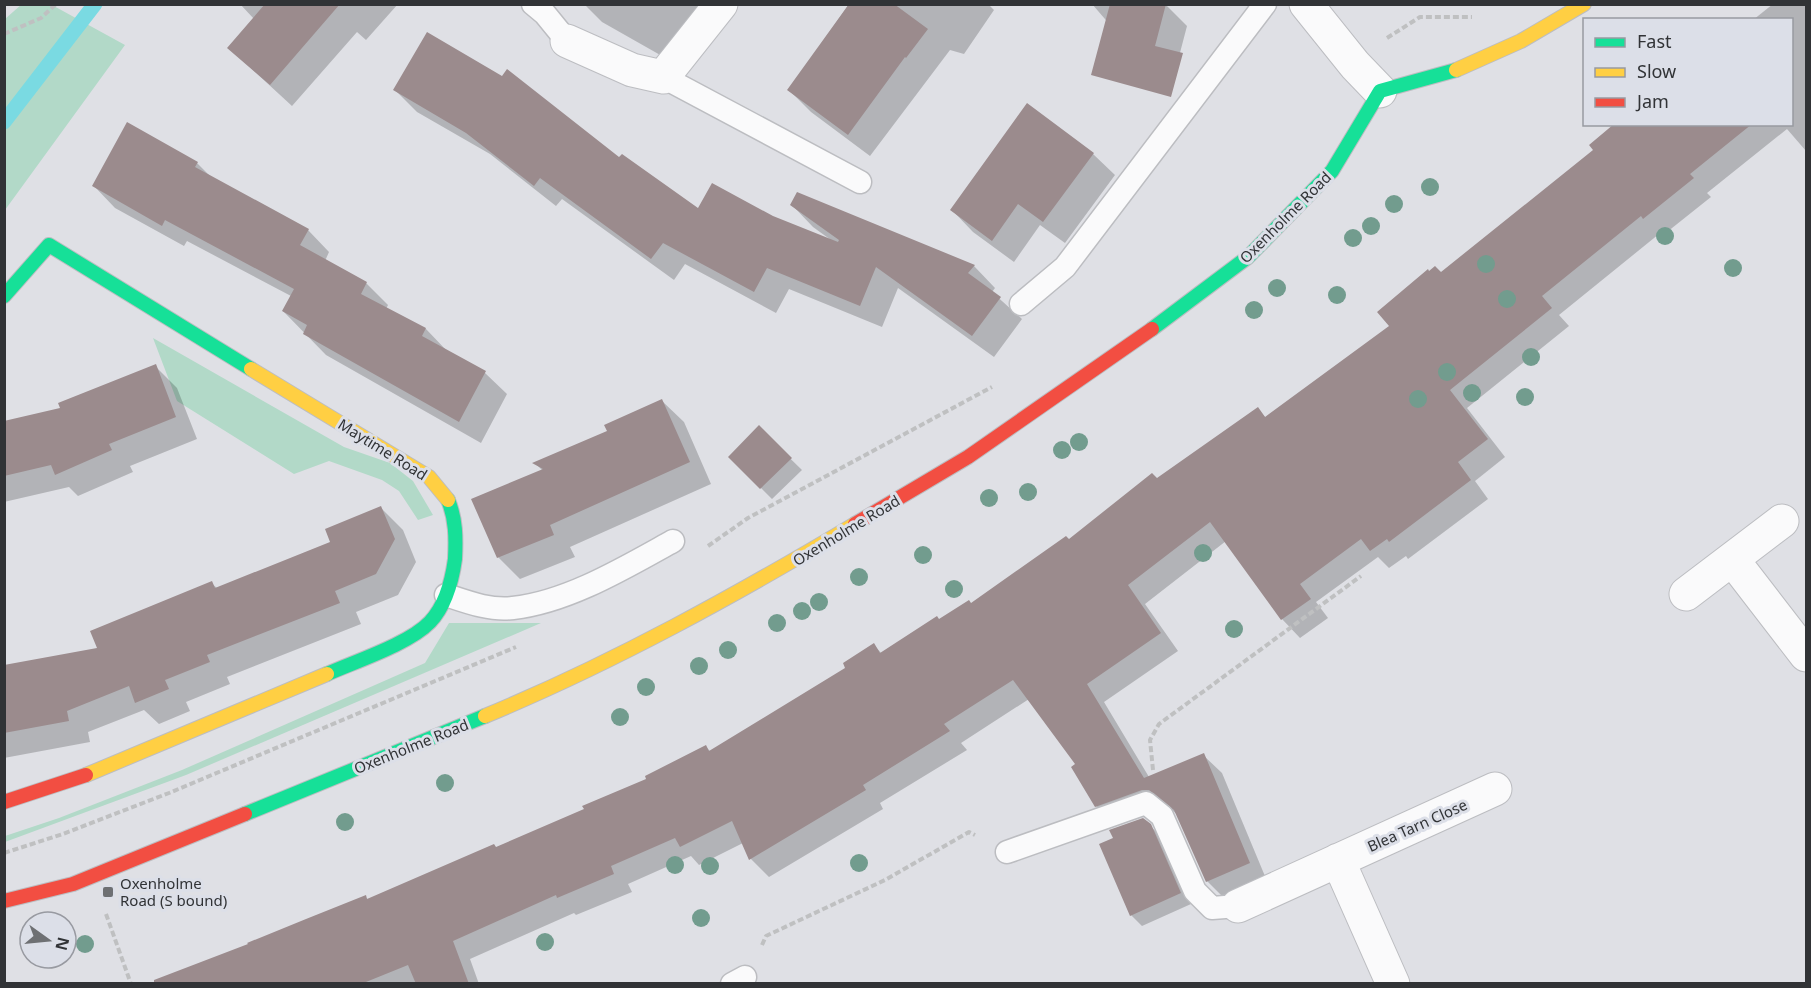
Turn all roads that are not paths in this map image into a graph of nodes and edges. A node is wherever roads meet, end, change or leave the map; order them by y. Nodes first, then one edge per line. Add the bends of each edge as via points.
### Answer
1 (533, 4) edge
2 (721, 4) edge
3 (1265, 4) edge
4 (1306, 4) edge
5 (1584, 4) edge
6 (567, 41) joint
7 (663, 77) junction
8 (1380, 91) junction
9 (860, 182) dead end
10 (4, 296) edge
11 (1021, 304) dead end
12 (1782, 521) dead end
13 (673, 541) dead end
14 (1732, 559) junction
15 (1686, 594) dead end
16 (446, 595) junction
17 (1806, 655) edge
18 (1496, 789) dead end
19 (4, 802) edge
20 (1007, 852) dead end
21 (1338, 860) junction
22 (4, 901) edge
23 (1238, 906) joint
24 (1393, 984) edge

1 - 6 lane
2 - 7 street
3 - 11 lane via 1065,267
4 - 8 street
5 - 8 main road via 1482,60
6 - 7 street via 632,70
7 - 9 lane
8 - 22 main road, Oxenholme Road via 1332,171 1248,257 1131,345 968,457 790,563 665,631 528,698 73,884
10 - 16 main road, Maytime Road via 49,245 429,477 449,499 457,525
12 - 14 street
13 - 16 lane via 604,579 549,600 512,608 486,607
14 - 15 street
14 - 17 street
16 - 19 main road, Maytime Road via 430,622 381,651 71,781
18 - 21 street, Blea Tarn Close
20 - 23 lane via 1146,803 1162,816 1195,891 1212,908
21 - 23 street, Blea Tarn Close
21 - 24 street

